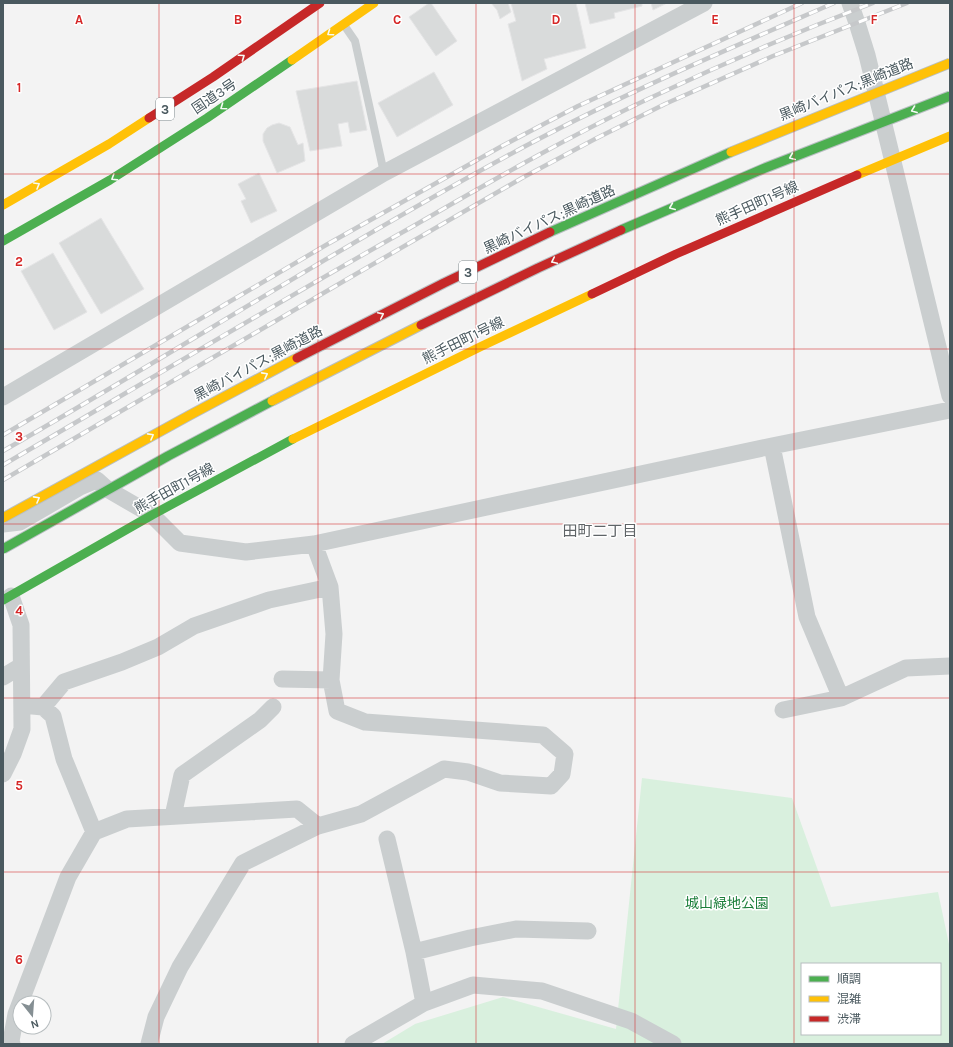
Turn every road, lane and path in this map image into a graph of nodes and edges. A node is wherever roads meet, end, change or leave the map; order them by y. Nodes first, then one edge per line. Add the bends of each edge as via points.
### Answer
1 (320, 3) edge
2 (374, 3) edge
3 (704, 3) edge
4 (850, 3) edge
5 (343, 24) junction
6 (950, 63) edge
7 (950, 96) edge
8 (950, 136) edge
9 (892, 159) junction
10 (384, 173) junction
11 (3, 205) edge
12 (3, 241) edge
13 (950, 396) edge
14 (3, 397) edge
15 (950, 410) edge
16 (772, 446) junction
17 (152, 515) junction
18 (3, 518) edge
19 (3, 524) edge
20 (314, 544) junction
21 (3, 549) edge
22 (330, 587) junction
23 (7, 598) edge
24 (21, 666) junction
25 (950, 666) edge
26 (3, 677) edge
27 (282, 679) dead end
28 (331, 680) junction
29 (841, 698) junction
30 (22, 705) junction
31 (43, 707) junction
32 (273, 707) dead end
33 (783, 710) dead end
34 (3, 774) edge
35 (173, 816) junction
36 (318, 826) junction
37 (94, 832) junction
38 (387, 839) dead end
39 (588, 932) dead end
40 (414, 952) junction
41 (424, 1003) junction
42 (12, 1044) edge
43 (149, 1044) edge
44 (353, 1044) edge
45 (673, 1044) edge

11 -> 1 main road, 国道3号 / 3 via 109,144 213,77
2 - 5 main road, 国道3号 / 3
3 - 10 street
4 - 9 street via 867,55
5 - 10 lane via 355,41
5 -> 12 main road, 国道3号 / 3 via 207,118 110,180
18 -> 6 main road, 黒崎バイパス;黒崎道路 / 3, bridge via 184,417 508,252 792,126
7 -> 21 main road, 3, bridge via 692,198 522,276 373,349 204,437
8 - 9 main road, 熊手田町1号線
9 - 13 street
9 - 17 main road, 熊手田町1号線 via 676,254 482,346 285,443
10 - 14 street
15 - 16 street
16 - 20 street
16 - 29 street via 807,617
17 - 19 street via 96,480 20,522
17 - 20 street via 180,543 246,552
17 - 23 main road, 熊手田町1号線
20 - 22 street
22 - 28 street via 334,634
22 - 31 street via 269,600 194,626 158,647 64,682
23 - 24 street via 21,625
24 - 26 street
24 - 30 street
25 - 29 street via 906,668
27 - 28 street
28 - 36 street via 337,711 365,722 543,735 565,754 562,774 551,786 500,783 468,772 444,769 361,814
29 - 33 street
30 - 31 street
30 - 34 street via 22,729
31 - 37 street via 53,716 64,759
32 - 35 street via 260,720 182,775
35 - 36 street via 297,809
35 - 37 street via 127,819
36 - 43 street via 242,863 180,967 156,1017
37 - 42 street via 68,877 16,1014
38 - 40 street
39 - 40 street via 516,929
40 - 41 street
41 - 44 street
41 - 45 street via 473,985 542,991 631,1021

